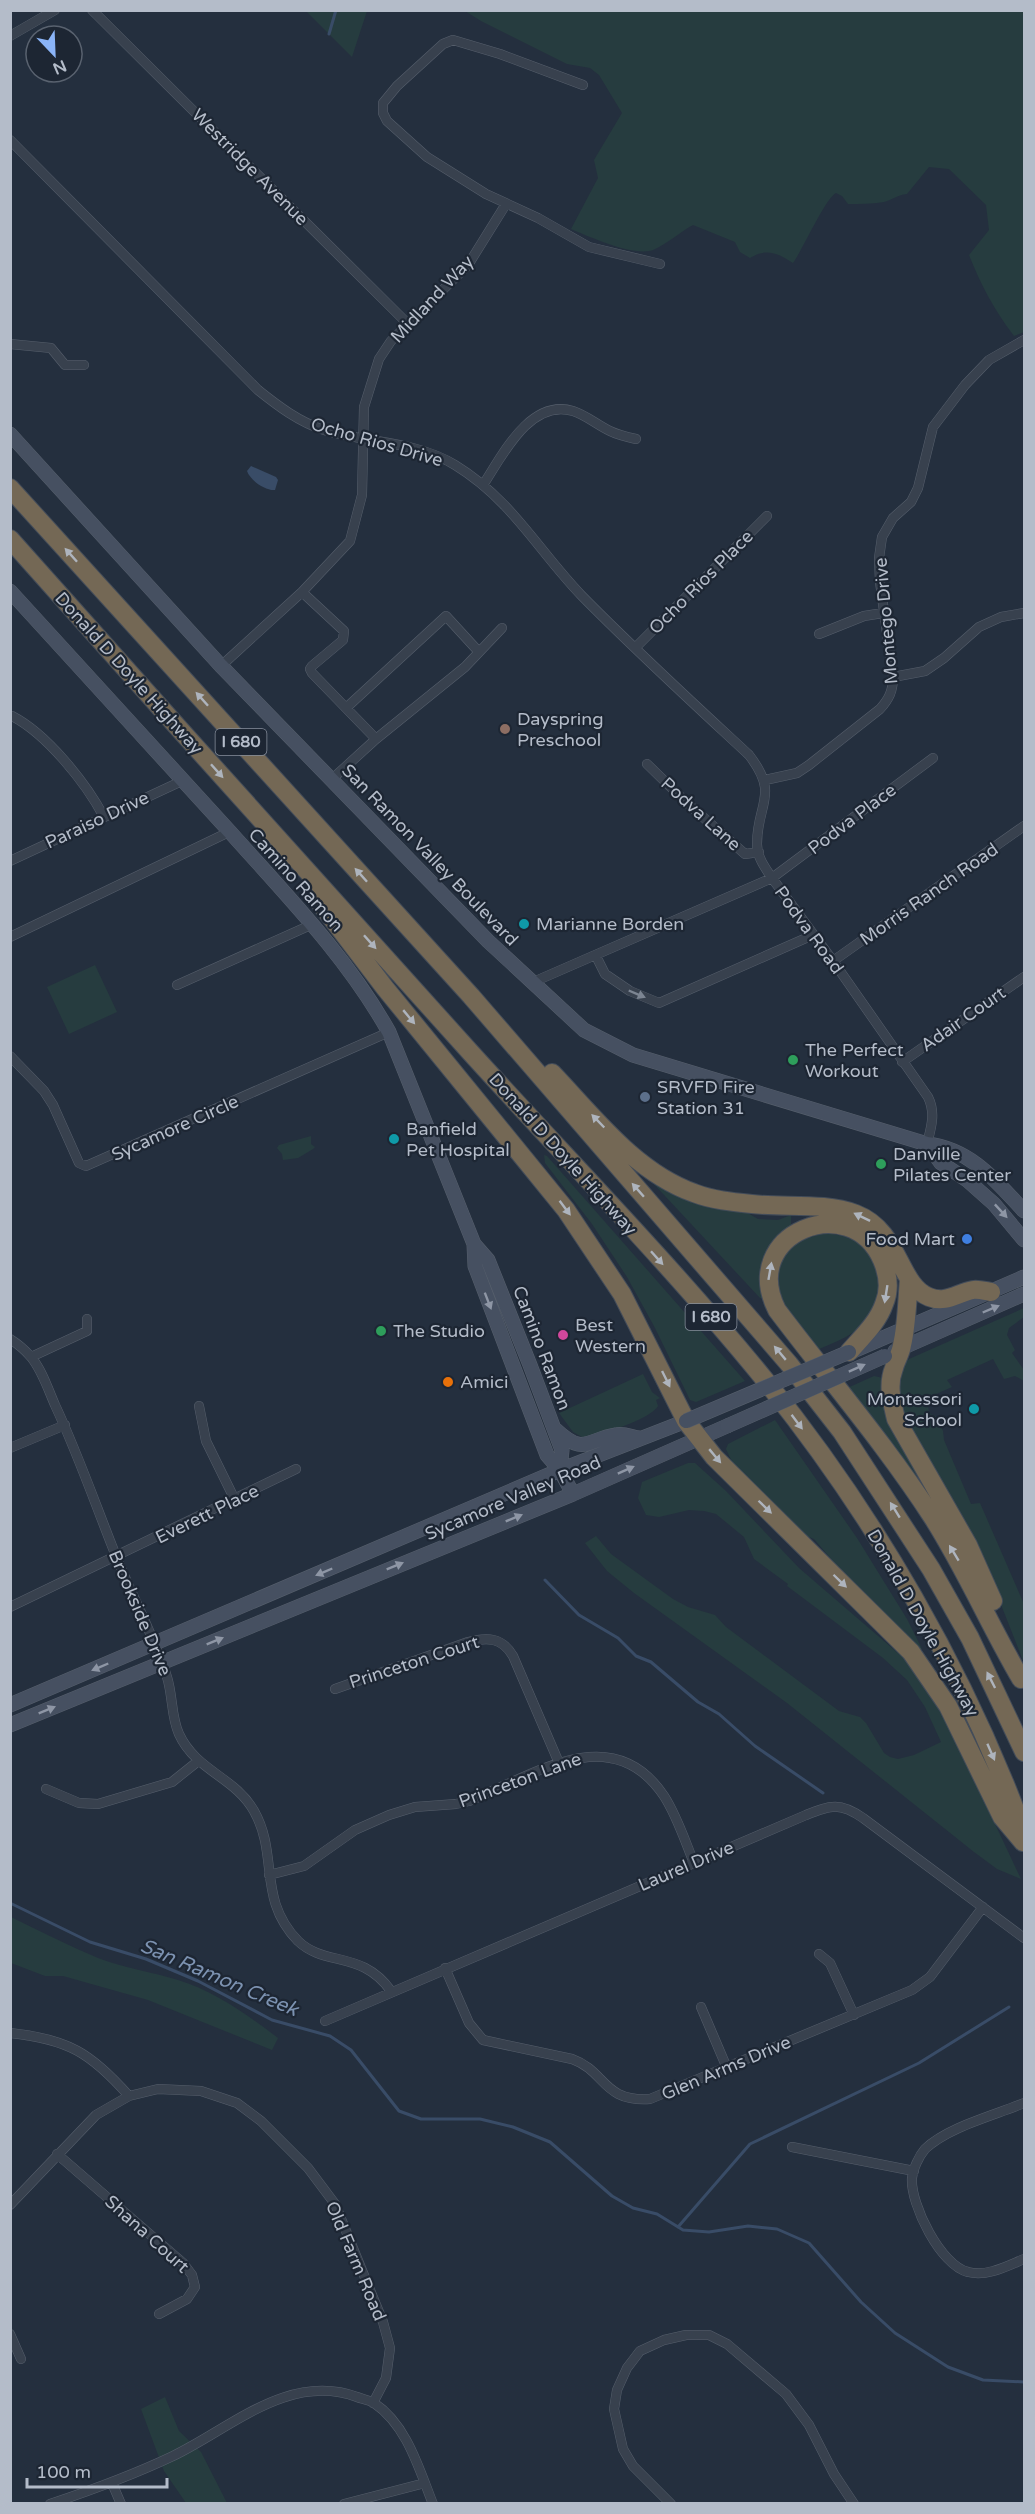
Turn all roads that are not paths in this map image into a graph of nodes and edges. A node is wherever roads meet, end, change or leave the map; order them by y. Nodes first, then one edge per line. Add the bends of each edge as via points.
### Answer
1 (56, 10) edge
2 (92, 10) edge
3 (10, 36) edge
4 (583, 85) dead end
5 (10, 140) edge
6 (506, 204) junction
7 (660, 264) dead end
8 (408, 324) junction
9 (1024, 340) edge
10 (10, 344) edge
11 (84, 365) dead end
12 (10, 434) edge
13 (363, 437) junction
14 (636, 439) dead end
15 (483, 485) junction
16 (10, 488) edge
17 (766, 516) dead end
18 (10, 539) edge
19 (10, 591) edge
20 (302, 592) junction
21 (883, 612) junction
22 (1024, 613) edge
23 (502, 628) dead end
24 (819, 634) dead end
25 (636, 647) junction
26 (479, 652) junction
27 (221, 666) junction
28 (893, 677) junction
29 (346, 708) junction
30 (12, 716) dead end
31 (376, 739) junction
32 (933, 758) dead end
33 (647, 764) dead end
34 (184, 780) junction
35 (331, 780) junction
36 (765, 780) junction
37 (104, 817) junction
38 (1024, 826) edge
39 (229, 831) junction
40 (759, 852) junction
41 (10, 861) edge
42 (303, 868) junction
43 (772, 878) junction
44 (313, 924) junction
45 (813, 935) junction
46 (10, 937) edge
47 (596, 956) junction
48 (833, 961) junction
49 (1024, 976) edge
50 (531, 984) junction
51 (177, 985) dead end
52 (471, 996) junction
53 (390, 1032) junction
54 (10, 1056) edge
55 (902, 1062) junction
56 (927, 1144) junction
57 (1024, 1211) edge
58 (1024, 1240) edge
59 (474, 1244) junction
60 (1024, 1277) edge
61 (909, 1279) junction
62 (991, 1292) junction
63 (1024, 1294) edge
64 (87, 1319) dead end
65 (905, 1329) junction
66 (10, 1339) edge
67 (902, 1348) junction
68 (849, 1352) junction
69 (31, 1357) junction
70 (199, 1406) dead end
71 (687, 1421) junction
72 (65, 1425) junction
73 (553, 1428) junction
74 (700, 1437) junction
75 (639, 1438) junction
76 (10, 1448) edge
77 (296, 1469) dead end
78 (560, 1470) junction
79 (573, 1494) junction
80 (235, 1500) junction
81 (117, 1557) junction
82 (10, 1607) edge
83 (153, 1644) junction
84 (161, 1663) junction
85 (1023, 1683) edge
86 (335, 1689) dead end
87 (10, 1705) edge
88 (10, 1725) edge
89 (1024, 1752) edge
90 (197, 1762) junction
91 (559, 1763) junction
92 (46, 1789) dead end
93 (1024, 1833) edge
94 (1024, 1843) edge
95 (694, 1863) junction
96 (269, 1875) junction
97 (983, 1907) junction
98 (1024, 1938) edge
99 (819, 1954) dead end
100 (445, 1968) junction
101 (391, 1991) junction
102 (701, 2007) dead end
103 (854, 2015) junction
104 (325, 2021) dead end
105 (10, 2033) edge
106 (727, 2068) junction
107 (129, 2096) junction
108 (1024, 2103) edge
109 (792, 2147) dead end
110 (57, 2154) junction
111 (914, 2172) junction
112 (14, 2194) edge
113 (10, 2205) edge
114 (1024, 2259) edge
115 (159, 2314) dead end
116 (10, 2334) edge
117 (21, 2359) dead end
118 (373, 2403) junction
119 (112, 2483) junction
120 (425, 2483) junction
121 (50, 2504) edge
122 (121, 2504) edge
123 (344, 2504) edge
124 (434, 2504) edge
125 (671, 2504) edge
126 (854, 2504) edge

1 - 3 street
2 - 8 street, Westridge Avenue
4 - 6 street via 453,40 417,65 383,103 387,121 427,157 458,179
5 - 13 street, Ocho Rios Drive via 258,390 306,422
6 - 7 street via 589,247
6 - 8 street, Midland Way via 468,265
8 - 13 street, Midland Way via 391,341 374,372 364,407
9 - 21 street, Montego Drive via 989,360 964,385 933,427 918,488 882,537 879,558
10 - 11 street via 51,348 65,364
12 - 27 main road, San Ramon Valley Boulevard
13 - 15 street, Ocho Rios Drive via 434,454
13 - 20 street, Midland Way via 362,495 350,541
14 - 15 street via 572,411 554,410 536,417 513,440
15 - 25 street, Ocho Rios Drive via 510,509 581,594
52 -> 16 highway, Donald D Doyle Highway / I 680
17 - 25 street, Ocho Rios Place
18 -> 42 highway, Donald D Doyle Highway / I 680
19 - 34 main road, Camino Ramon
20 - 27 street, Midland Way
20 - 29 street via 344,631 343,640 310,669
21 - 24 street
21 - 28 street, Montego Drive
22 - 28 street via 1001,617 979,627 925,671
23 - 26 street
25 - 36 street, Ocho Rios Drive via 749,755
26 - 29 street via 446,616
26 - 31 street
27 - 35 main road, San Ramon Valley Boulevard
28 - 36 street, Montego Drive via 893,690 880,709 797,773
29 - 31 street
30 - 37 street via 31,726 93,795
31 - 35 street
32 - 43 street, Podva Place
33 - 40 street, Podva Lane via 745,854
34 - 37 street, Paraiso Drive
34 - 39 main road, Camino Ramon
35 - 50 main road, San Ramon Valley Boulevard
36 - 40 street
37 - 41 street, Paraiso Drive
38 - 48 street, Morris Ranch Road
39 - 44 main road, Camino Ramon
39 - 46 street
40 - 43 street
42 -> 71 highway via 312,892 367,965 586,1237 631,1311
42 -> 93 highway, Donald D Doyle Highway / I 680 via 717,1324 817,1449 887,1554 944,1653 980,1726
43 - 45 street, Podva Road
43 - 47 street, Podva Road
44 - 51 street
44 - 53 main road, Camino Ramon via 353,973
47 -> 45 street via 605,974 630,991 659,1003
45 - 48 street, Podva Road
47 - 50 street, Podva Road
48 - 55 street, Podva Road
49 - 55 street, Adair Court
50 - 56 main road, San Ramon Valley Boulevard via 584,1030 633,1054
61 -> 52 highway via 882,1232 858,1215 827,1208 756,1205 711,1198 657,1175 609,1132 505,1021
89 -> 52 highway, Donald D Doyle Highway / I 680 via 970,1638 931,1569 842,1432 738,1304
53 - 54 street, Sycamore Circle via 86,1166 79,1163 48,1098
53 - 59 main road, Camino Ramon
55 - 56 street, Podva Road via 931,1103
56 - 57 main road, San Ramon Valley Boulevard via 948,1147 978,1165
56 -> 58 main road via 941,1163 968,1180 994,1204
59 - 73 main road, Camino Ramon via 488,1260
59 -> 78 main road, Camino Ramon via 475,1266 543,1445
60 - 62 main road, Sycamore Valley Road
61 - 62 highway via 925,1295 939,1300 974,1289
61 - 65 highway
62 - 65 main road, Sycamore Valley Road
67 -> 63 main road, Sycamore Valley Road
64 - 69 street via 87,1331
65 - 67 highway
65 - 68 main road, Sycamore Valley Road
66 - 69 street, Brookside Drive
74 -> 67 main road, Sycamore Valley Road, bridge
67 - 85 highway via 890,1384 896,1419 968,1545 1016,1656
68 - 71 main road, Sycamore Valley Road, bridge
85 -> 68 highway via 976,1590 933,1518 886,1449 771,1298 769,1267 775,1252 783,1242 811,1226 845,1226 869,1241 884,1263 888,1291 884,1305
69 - 72 street, Brookside Drive
70 - 80 street via 206,1441
71 - 74 highway
71 - 75 main road, Sycamore Valley Road
72 - 76 street
72 - 81 street, Brookside Drive
73 - 75 main road via 568,1441 585,1446 618,1434
73 - 78 main road, Camino Ramon via 562,1450
79 -> 74 main road, Sycamore Valley Road
74 -> 94 highway via 714,1457 911,1652 948,1706 1002,1817
75 - 78 main road, Sycamore Valley Road
77 - 80 street, Everett Place
78 - 79 main road, Camino Ramon
78 -> 83 main road, Sycamore Valley Road
84 -> 79 main road, Sycamore Valley Road
80 - 81 street, Everett Place
81 - 82 street, Everett Place
81 - 83 street, Brookside Drive
83 - 84 street, Brookside Drive
83 -> 87 main road, Sycamore Valley Road
88 -> 84 main road, Sycamore Valley Road
84 - 90 street, Brookside Drive via 170,1684 178,1732
86 - 91 street, Princeton Court via 468,1642 491,1638 503,1643 513,1656
90 - 92 street via 172,1782 98,1804 79,1803
90 - 96 street, Brookside Drive via 239,1792 253,1809 261,1828
91 - 95 street, Princeton Lane via 588,1756 606,1757 623,1761 644,1774 665,1798
91 - 96 street, Princeton Lane via 469,1801 389,1815 356,1830 304,1866
95 - 97 street, Laurel Drive via 837,1806 851,1810
95 - 100 street, Laurel Drive
96 - 101 street, Brookside Drive via 278,1913 299,1941 315,1952 366,1968
97 - 98 street, Laurel Drive
97 - 103 street, Glen Arms Drive via 925,1981
99 - 103 street via 830,1963
100 - 101 street, Laurel Drive
100 - 106 street, Glen Arms Drive via 469,2023 483,2040 578,2061 609,2089 626,2098 650,2100
101 - 104 street, Laurel Drive
102 - 106 street
103 - 106 street, Glen Arms Drive
105 - 107 street via 55,2040 82,2052 105,2069
107 - 110 street, Old Farm Road via 96,2115
107 - 118 street, Old Farm Road via 158,2089 201,2091 237,2103 308,2168 335,2204 383,2322 390,2348 388,2366
108 - 111 street via 943,2137 926,2149
109 - 111 street
110 - 112 street, Old Farm Road
110 - 115 street, Shana Court via 192,2275 195,2287 187,2299
111 - 114 street via 916,2200 945,2259 969,2272 1000,2269
112 - 113 street, Old Farm Road
116 - 117 street
118 - 119 street via 338,2390 293,2393
118 - 120 street via 393,2420
119 - 121 street
119 - 122 street
120 - 123 street
120 - 124 street
125 - 126 street via 633,2466 622,2449 614,2409 617,2390 640,2351 675,2338 709,2335 727,2344 786,2394 809,2425

